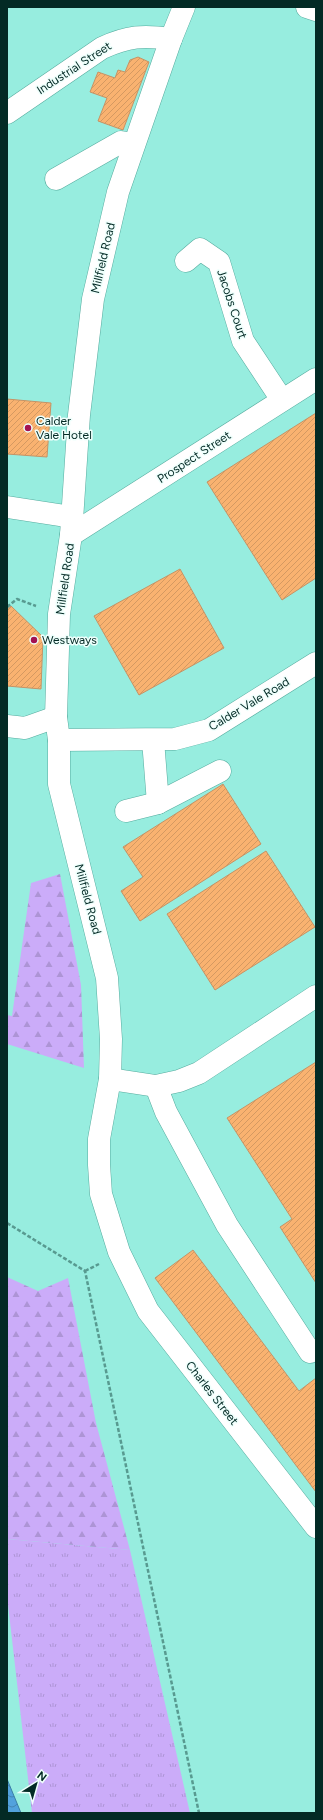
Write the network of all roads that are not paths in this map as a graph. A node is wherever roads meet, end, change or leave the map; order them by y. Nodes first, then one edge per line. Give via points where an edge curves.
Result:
1 (184, 7) edge
2 (307, 7) edge
3 (316, 10) edge
4 (171, 39) junction
5 (7, 113) edge
6 (134, 144) junction
7 (56, 179) dead end
8 (186, 261) dead end
9 (316, 379) edge
10 (282, 400) junction
11 (7, 507) edge
12 (72, 526) junction
13 (316, 663) edge
14 (56, 717) junction
15 (7, 726) edge
16 (59, 740) junction
17 (153, 740) junction
18 (220, 771) dead end
19 (158, 803) junction
20 (126, 812) dead end
21 (316, 996) edge
22 (110, 1079) junction
23 (156, 1086) junction
24 (119, 1252) joint
25 (310, 1352) dead end
26 (316, 1527) edge

1 - 4 street, Millfield Road
2 - 3 street
4 - 5 street, Industrial Street via 146,36 119,40 102,48
4 - 6 street, Millfield Road
6 - 7 street via 121,142
6 - 12 street, Millfield Road via 118,192 93,299 79,415
8 - 10 street, Jacobs Court via 200,249 219,262 243,341
9 - 10 street, Prospect Street
10 - 12 street, Prospect Street
11 - 12 street
12 - 14 street, Millfield Road via 59,614
13 - 17 street, Calder Vale Road via 209,730 175,740
14 - 15 street via 25,728
14 - 16 street, Millfield Road
16 - 17 street, Calder Vale Road
16 - 22 street, Millfield Road via 59,784 107,978 111,1039
17 - 19 street
18 - 19 street
19 - 20 street
21 - 23 street via 199,1073
22 - 23 street
22 - 24 street, Millfield Road via 99,1139 99,1165 101,1194
23 - 25 street via 166,1112 227,1225
24 - 26 street, Charles Street via 148,1311

